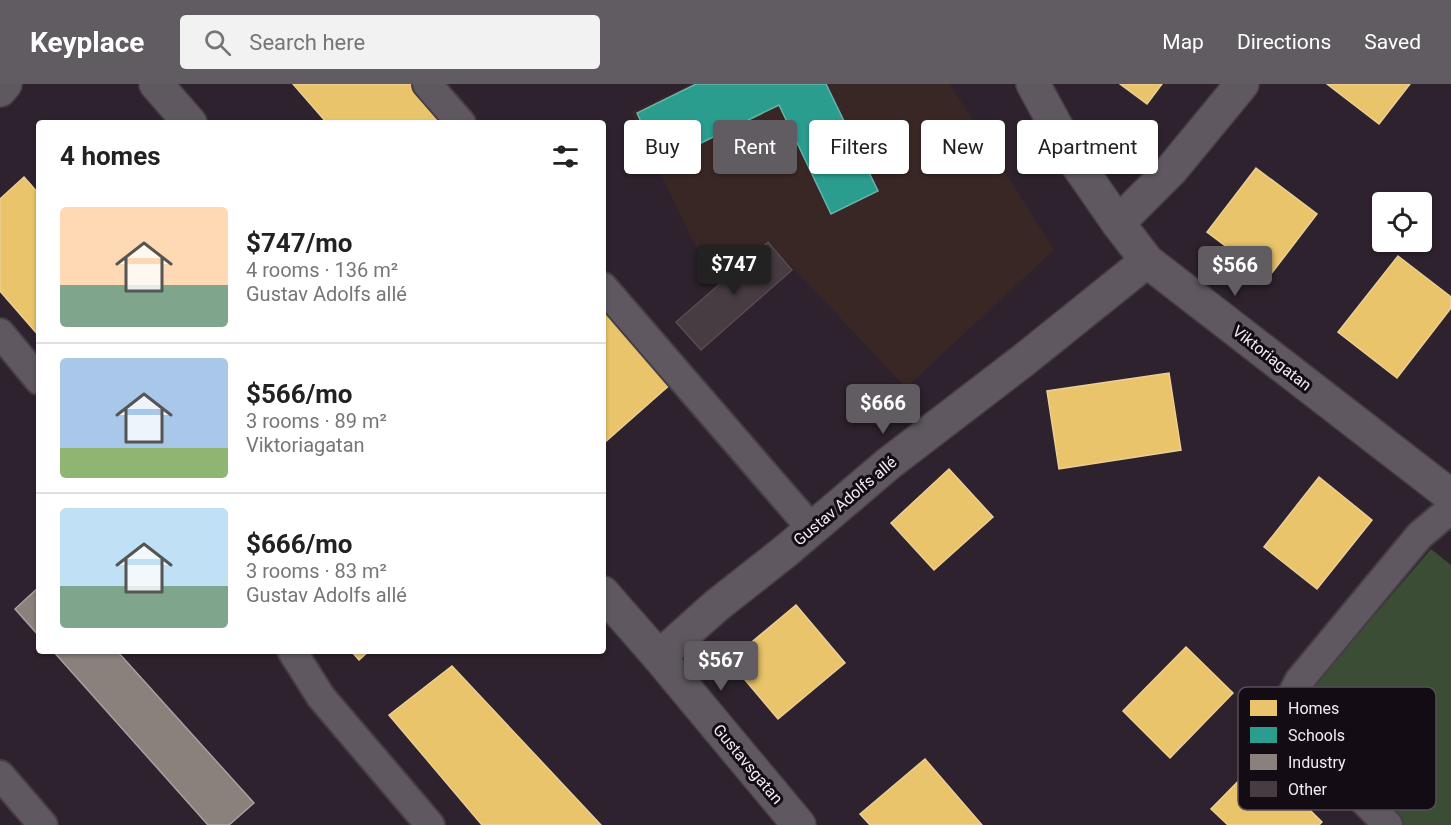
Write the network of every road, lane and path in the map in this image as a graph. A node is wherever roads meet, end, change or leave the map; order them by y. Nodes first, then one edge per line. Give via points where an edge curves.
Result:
1 (5, 84) edge
2 (156, 84) edge
3 (427, 84) edge
4 (1032, 84) edge
5 (1242, 84) edge
6 (0, 90) edge
7 (187, 120) edge
8 (458, 120) edge
9 (1118, 223) junction
10 (1147, 261) junction
11 (606, 290) edge
12 (0, 333) edge
13 (36, 376) edge
14 (1451, 496) edge
15 (1451, 509) edge
16 (812, 528) junction
17 (606, 596) edge
18 (294, 654) edge
19 (659, 657) junction
20 (1296, 687) edge
21 (0, 775) edge
22 (1373, 810) edge
23 (43, 825) edge
24 (430, 825) edge
25 (799, 825) edge
26 (1388, 825) edge

1 - 6 street
2 - 7 street
3 - 8 lane
4 - 9 street, Viktoriagatan via 1076,161
5 - 9 street via 1172,169
9 - 10 street, Viktoriagatan
10 - 14 street, Viktoriagatan
10 - 16 street, Gustav Adolfs allé
11 - 16 lane
12 - 13 lane
15 - 20 lane via 1420,535
16 - 19 street, Gustav Adolfs allé
17 - 19 street, Gustavsgatan
18 - 24 lane via 321,698
19 - 25 street, Gustavsgatan
21 - 23 lane
22 - 26 lane

